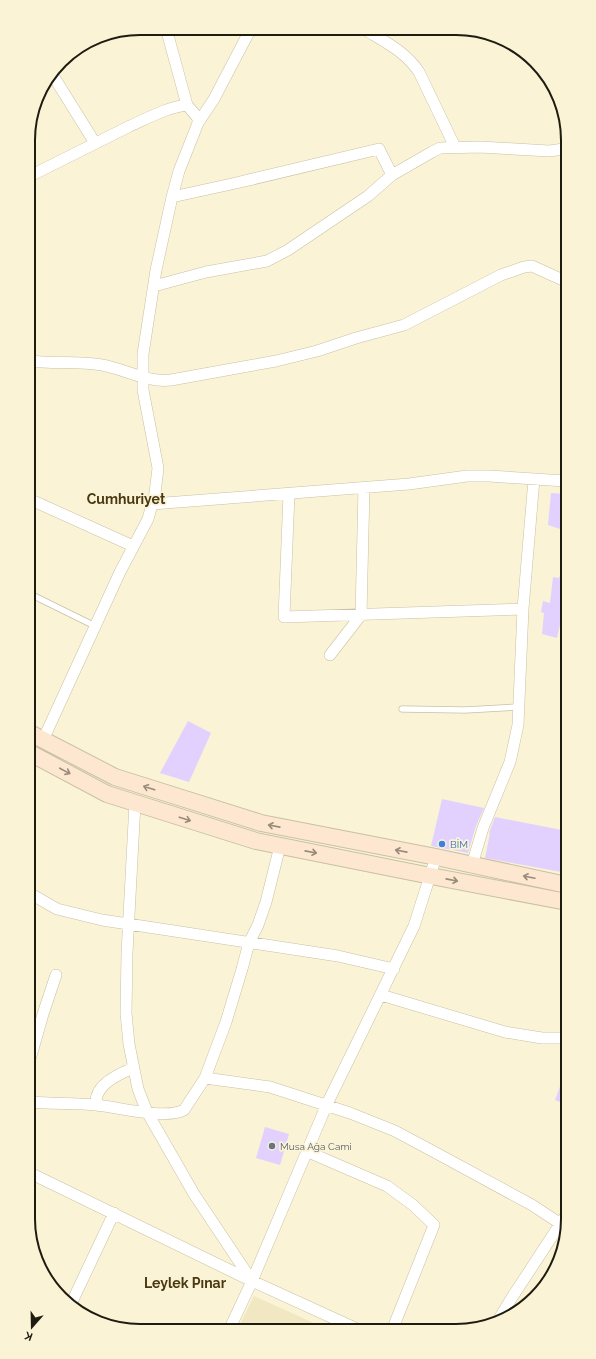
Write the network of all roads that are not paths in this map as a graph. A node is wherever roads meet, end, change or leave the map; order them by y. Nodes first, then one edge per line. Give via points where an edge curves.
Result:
1 (168, 35) edge
2 (247, 35) edge
3 (374, 35) edge
4 (55, 79) edge
5 (187, 105) junction
6 (198, 123) junction
7 (95, 143) junction
8 (456, 147) junction
9 (561, 149) edge
10 (35, 174) edge
11 (392, 175) junction
12 (172, 197) junction
13 (561, 279) edge
14 (154, 286) junction
15 (35, 361) edge
16 (142, 376) junction
17 (534, 479) junction
18 (561, 481) edge
19 (364, 488) junction
20 (289, 494) junction
21 (35, 502) edge
22 (152, 504) junction
23 (133, 546) junction
24 (35, 596) edge
25 (523, 609) junction
26 (361, 615) junction
27 (95, 626) junction
28 (330, 655) dead end
29 (520, 707) junction
30 (402, 709) dead end
31 (37, 736) edge
32 (35, 759) edge
33 (135, 803) junction
34 (280, 846) junction
35 (436, 857) junction
36 (472, 865) junction
37 (431, 876) junction
38 (561, 884) edge
39 (35, 896) edge
40 (561, 901) edge
41 (128, 924) junction
42 (249, 943) junction
43 (394, 969) junction
44 (56, 976) dead end
45 (381, 995) junction
46 (561, 1038) edge
47 (35, 1042) edge
48 (133, 1068) junction
49 (205, 1078) junction
50 (35, 1102) edge
51 (327, 1104) junction
52 (96, 1105) junction
53 (146, 1112) junction
54 (306, 1151) junction
55 (35, 1175) edge
56 (114, 1213) junction
57 (561, 1224) edge
58 (560, 1231) edge
59 (252, 1281) junction
60 (73, 1299) edge
61 (502, 1313) edge
62 (232, 1324) edge
63 (346, 1324) edge
64 (395, 1324) edge

1 - 5 street
2 - 6 street
3 - 8 street via 412,61
4 - 7 street
5 - 6 street via 198,118
5 - 7 street via 177,106
6 - 12 street via 179,171
7 - 10 street
8 - 9 street
8 - 11 street via 440,148
11 - 12 street via 379,149
11 - 14 street via 368,196 288,250 267,261
12 - 14 street
13 - 16 street via 532,266 524,267 501,275 404,325 317,351 170,380 162,381
14 - 16 street
15 - 16 street via 101,365
16 - 22 street via 158,468
17 - 18 street
17 - 19 street via 466,476
17 - 25 street
19 - 20 street
19 - 26 street
20 - 22 street
20 - 26 street via 284,617
21 - 23 street
22 - 23 street via 148,519
23 - 27 street
24 - 27 lane
25 - 26 street
25 - 29 street
26 - 28 street
27 - 31 street
29 - 30 lane via 465,710
29 - 36 street via 510,762 483,828
35 -> 31 main road via 261,824 114,777
32 -> 33 main road via 107,794
33 -> 34 main road via 256,841
33 - 41 street
34 -> 37 main road
34 - 42 street via 266,902
35 - 36 main road
35 - 37 street
38 -> 36 main road
37 -> 40 main road
37 - 43 street via 414,926
39 - 41 street via 57,909
41 - 42 street
41 - 48 street via 126,1013
42 - 43 street via 338,956
42 - 49 street via 226,1022
43 - 45 street
44 - 47 street
45 - 46 street via 505,1032 542,1038
45 - 51 street
48 - 52 street via 102,1086 95,1098
48 - 53 street
49 - 51 street via 270,1087
49 - 53 street via 184,1110 179,1113
50 - 52 street
51 - 54 street
51 - 57 street via 395,1131
52 - 53 street
53 - 59 street via 194,1194
54 - 59 street
54 - 64 street via 387,1186 434,1224
55 - 56 street
56 - 59 street
56 - 60 street
58 - 61 street
59 - 62 street
59 - 63 street

